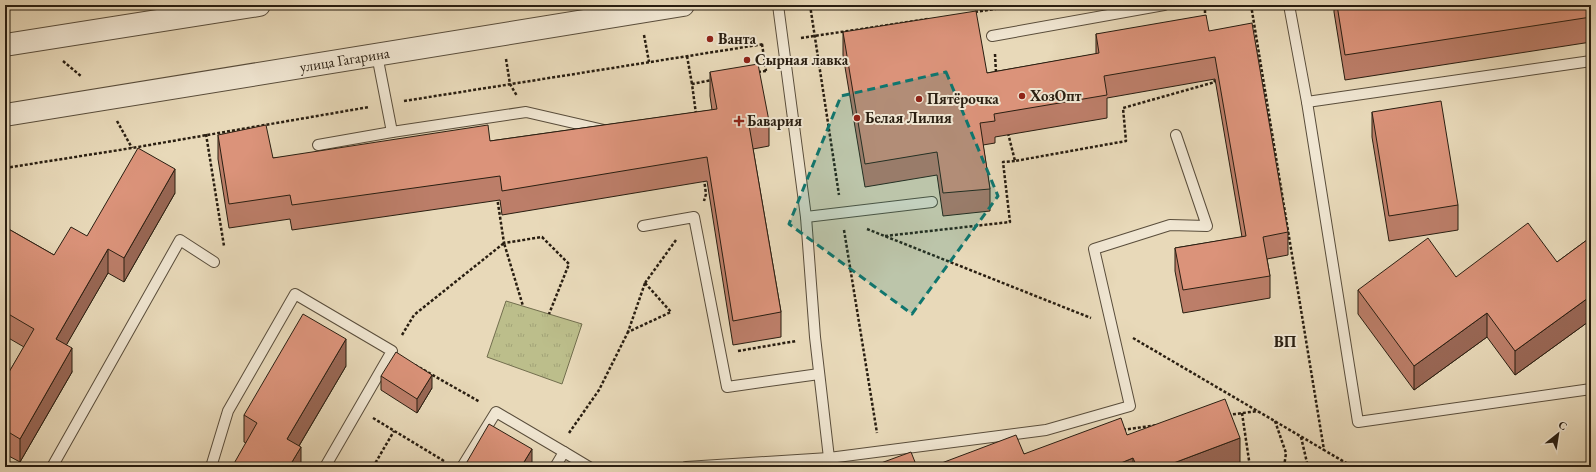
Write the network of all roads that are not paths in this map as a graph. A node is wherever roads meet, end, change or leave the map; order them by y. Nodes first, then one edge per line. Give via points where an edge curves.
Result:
1 (258, 5) edge
2 (778, 5) edge
3 (1164, 5) edge
4 (1289, 5) edge
5 (672, 6) edge
6 (992, 36) road end
7 (5, 45) edge
8 (377, 55) junction
9 (1591, 61) edge
10 (1306, 102) junction
11 (5, 115) edge
12 (607, 130) edge
13 (392, 132) junction
14 (1176, 135) dead end
15 (318, 145) dead end
16 (932, 202) dead end
17 (806, 217) junction
18 (643, 226) dead end
19 (214, 262) road end
20 (819, 374) junction
21 (1591, 389) edge
22 (560, 450) junction
23 (830, 458) junction
24 (52, 467) edge
25 (211, 467) edge
26 (325, 467) edge
27 (462, 467) edge
28 (555, 467) edge
29 (589, 467) edge
30 (686, 467) edge

1 - 7 street
2 - 17 lane
3 - 6 lane
4 - 10 lane
5 - 8 street, улица Гагарина
8 - 11 street, улица Гагарина
8 - 13 lane
9 - 10 lane
10 - 21 lane via 1358,422
12 - 13 lane via 526,112
13 - 15 lane
14 - 23 lane via 1207,226 1170,225 1094,249 1130,406 1046,430
16 - 17 lane via 842,216
17 - 20 lane
18 - 20 lane via 694,217 727,387
19 - 24 lane via 180,240
20 - 23 lane
22 - 27 lane via 496,412
22 - 28 lane
22 - 29 lane
23 - 30 lane
25 - 26 lane via 228,411 295,294 392,351

